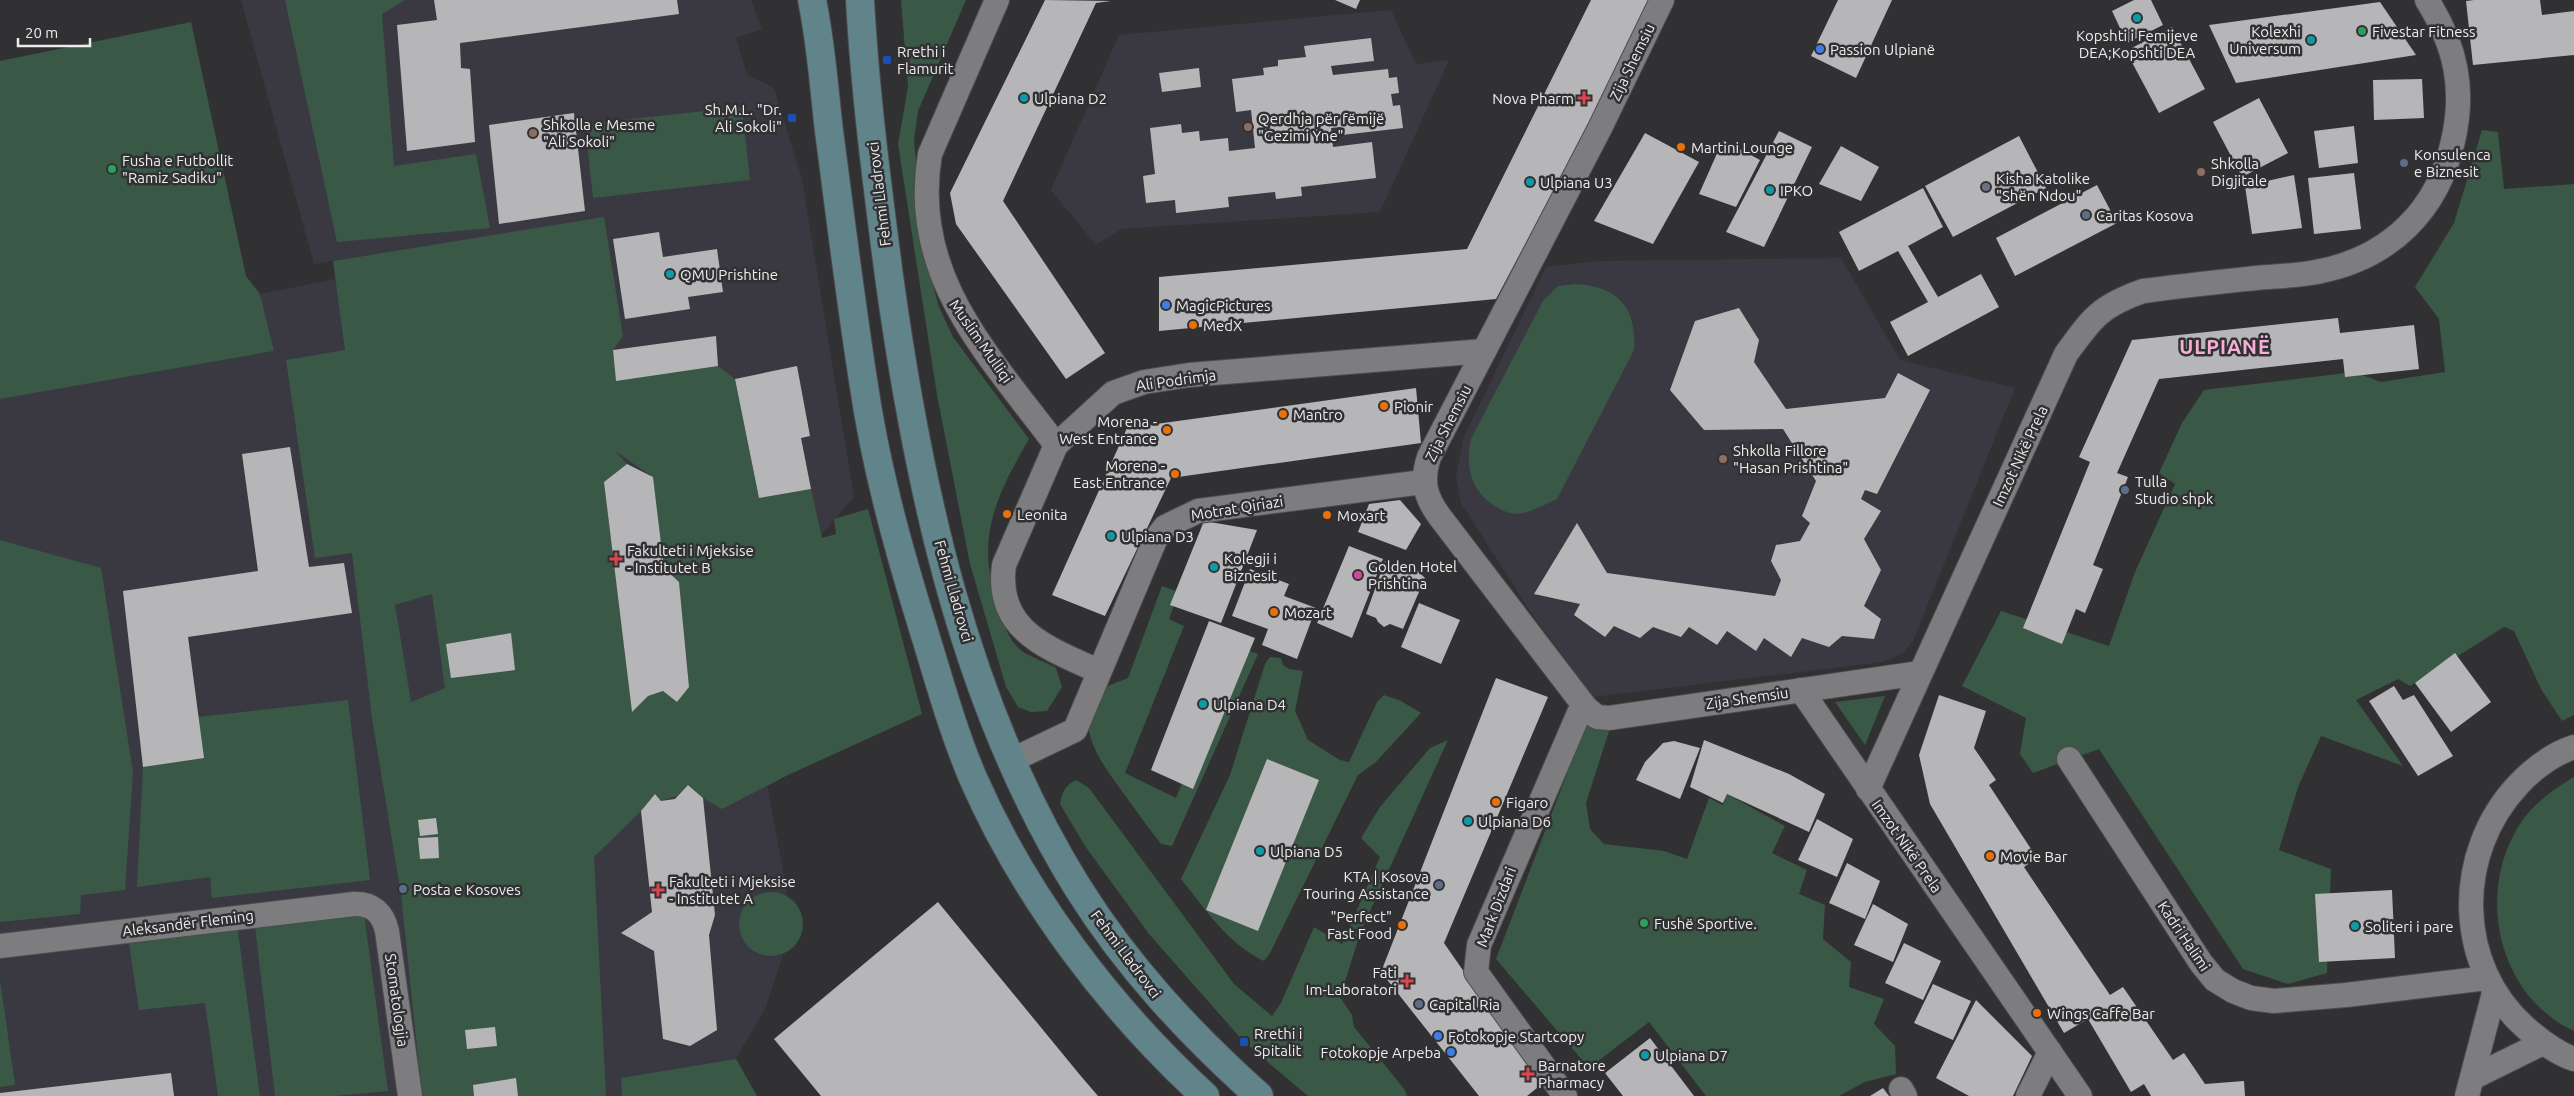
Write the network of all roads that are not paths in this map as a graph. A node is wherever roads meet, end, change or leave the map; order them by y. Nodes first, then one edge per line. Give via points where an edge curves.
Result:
1 (812, 0) edge
2 (860, 0) edge
3 (997, 0) edge
4 (1662, 0) edge
5 (2428, 0) edge
6 (1484, 351) junction
7 (1056, 445) junction
8 (1423, 482) junction
9 (1098, 671) junction
10 (1920, 673) junction
11 (1801, 690) junction
12 (1586, 708) junction
13 (2574, 747) edge
14 (2068, 759) dead end
15 (1010, 761) junction
16 (1868, 789) junction
17 (374, 909) joint
18 (0, 946) edge
19 (2491, 985) junction
20 (2543, 1043) junction
21 (2050, 1052) junction
22 (2574, 1059) edge
23 (2470, 1087) edge
24 (410, 1096) edge
25 (1205, 1096) edge
26 (1259, 1096) edge
27 (1565, 1096) edge
28 (2028, 1096) edge
29 (2080, 1096) edge

1 - 25 main road via 854,321 876,458 897,547 953,724 992,817 1074,950 1132,1021
2 - 15 main road, Fehmi Lladrovci via 883,230 917,445 956,607
3 - 7 street, Muslim Mulliqi via 930,154 926,178 928,216 948,293
4 - 6 street, Zija Shemsiu via 1600,128
5 - 10 street, Imzot Nikë Prela via 2449,44 2460,94 2451,150 2426,205 2398,237 2356,262 2320,272 2143,291 2115,301 2092,318 2066,354
6 - 7 street, Ali Podrimja via 1189,375 1144,382 1113,393
6 - 8 street, Zija Shemsiu via 1429,457
7 - 9 street, Ali Podrimja via 1004,565 1001,583 1014,621 1028,635
8 - 9 street, Motrat Qiriazi via 1198,511 1165,527 1155,540
8 - 12 street, Zija Shemsiu via 1431,506
9 - 15 street, Motrat Qiriazi via 1075,730
10 - 11 street, Zija Shemsiu
10 - 16 street, Imzot Nikë Prela
11 - 12 street, Zija Shemsiu via 1609,718 1596,717
11 - 16 street, Zija Shemsiu
12 - 27 street, Mark Dizdari via 1579,712 1479,945 1476,972
13 - 19 street via 2530,772 2502,802 2484,835 2472,877 2470,913 2476,948
14 - 19 street, Kadri Halimi via 2201,964 2215,980 2233,991 2251,998 2290,1000
15 - 26 main road, Fehmi Lladrovci via 1077,886 1141,977 1176,1018
16 - 21 street, Imzot Nikë Prela
17 - 18 street, Aleksandër Fleming via 354,904
17 - 24 street, Stomatologjia via 382,916 387,930
19 - 20 street via 2514,1017
19 - 23 street
20 - 22 street
20 - 23 street
21 - 28 street
21 - 29 street, Imzot Nikë Prela

